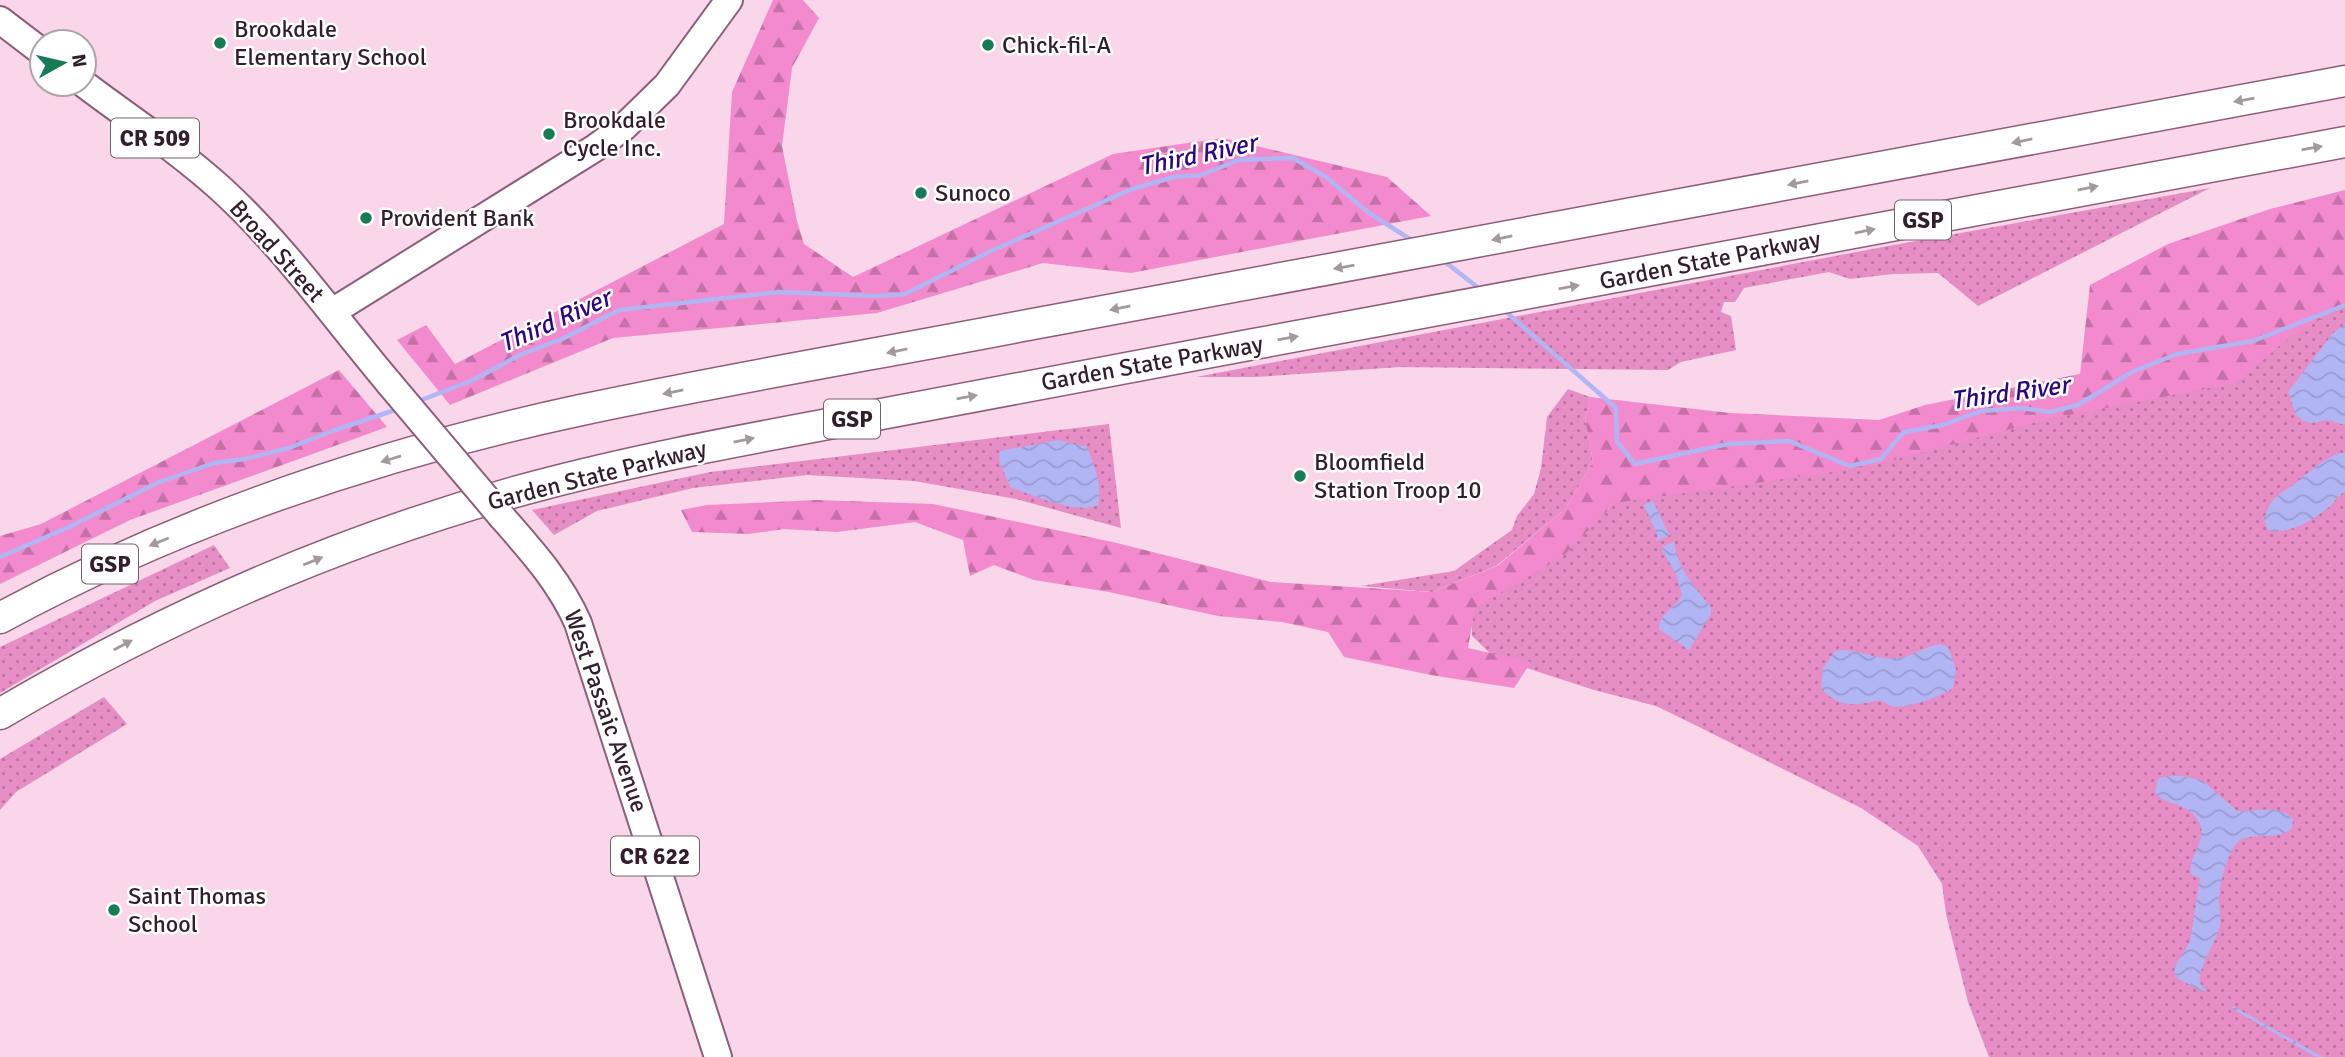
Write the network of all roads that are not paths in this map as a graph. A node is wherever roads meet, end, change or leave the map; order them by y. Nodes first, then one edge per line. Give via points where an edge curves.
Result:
1 (729, 0) edge
2 (0, 20) edge
3 (28, 41) edge
4 (2345, 81) edge
5 (98, 95) edge
6 (2345, 142) edge
7 (332, 312) junction
8 (441, 445) junction
9 (0, 618) edge
10 (63, 677) junction
11 (0, 715) edge
12 (0, 725) edge
13 (719, 1057) edge

1 - 7 main road, Broad Street via 667,85 624,127
2 - 3 main road
4 -> 8 highway, GSP via 651,396
5 - 7 main road, Broad Street / CR 509 via 220,188
10 -> 6 highway, Garden State Parkway / GSP via 250,586 435,517 630,463
7 - 8 main road, West Passaic Avenue / CR 622, bridge
8 -> 9 highway, GSP via 222,517 81,577
8 - 13 main road, West Passaic Avenue / CR 622, bridge via 557,583 578,623
10 - 11 highway, Garden State Parkway / GSP
10 - 12 highway

